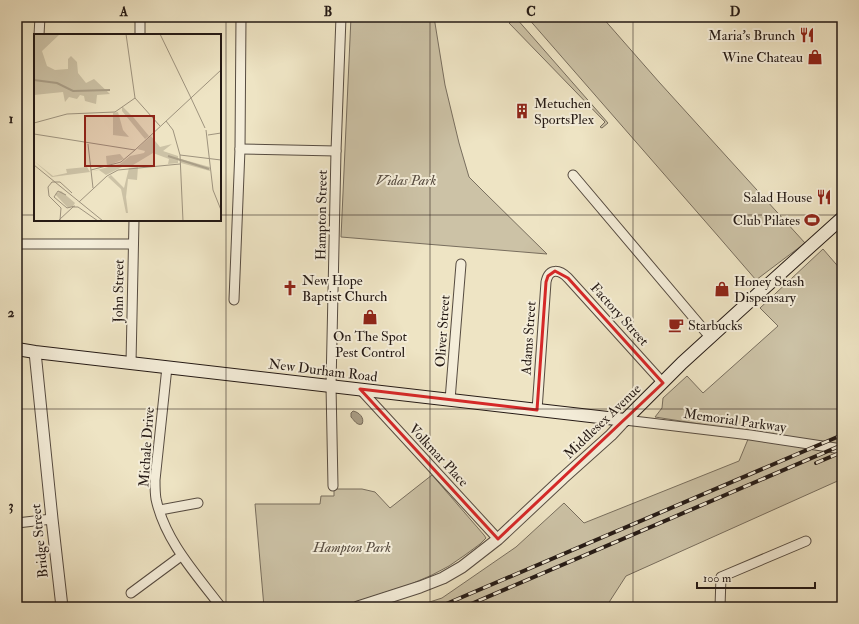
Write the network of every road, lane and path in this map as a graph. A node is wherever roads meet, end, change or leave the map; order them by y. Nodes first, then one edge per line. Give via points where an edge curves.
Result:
1 (40, 17) edge
2 (140, 17) edge
3 (241, 17) edge
4 (341, 17) edge
5 (39, 34) edge
6 (140, 34) edge
7 (240, 149) junction
8 (336, 150) junction
9 (573, 175) dead end
10 (842, 218) edge
11 (134, 221) edge
12 (17, 244) edge
13 (133, 244) junction
14 (461, 264) dead end
15 (553, 271) joint
16 (234, 300) dead end
17 (710, 337) junction
18 (17, 349) edge
19 (35, 352) junction
20 (131, 363) junction
21 (167, 367) junction
22 (663, 382) junction
23 (331, 386) junction
24 (360, 389) junction
25 (450, 400) junction
26 (537, 410) junction
27 (625, 420) junction
28 (842, 449) edge
29 (333, 486) dead end
30 (198, 503) dead end
31 (160, 510) junction
32 (52, 519) junction
33 (17, 524) edge
34 (498, 539) junction
35 (806, 541) dead end
36 (181, 556) junction
37 (131, 593) dead end
38 (62, 607) edge
39 (221, 607) edge
40 (358, 607) edge
41 (720, 607) edge

1 - 5 street
2 - 6 street
3 - 7 street
4 - 8 street, Hampton Street
7 - 8 street
7 - 16 street
8 - 23 street, Hampton Street
9 - 17 street
10 - 17 main road, Middlesex Avenue
11 - 13 street, John Street
12 - 13 street
13 - 20 street, John Street
14 - 25 street, Oliver Street
15 - 22 street, Factory Street via 559,271 568,278
15 - 26 street, Adams Street via 546,282
17 - 22 main road, Middlesex Avenue
18 - 19 main road, New Durham Road
19 - 20 main road, New Durham Road
19 - 32 street, Bridge Street
20 - 21 main road, New Durham Road
21 - 23 main road, New Durham Road
21 - 31 street, Michale Drive via 155,480
22 - 27 main road, Middlesex Avenue
23 - 24 main road, New Durham Road
23 - 29 street, Hampton Street
24 - 25 main road, New Durham Road
24 - 34 street, Volkmar Place
25 - 26 main road, New Durham Road
26 - 27 main road, New Durham Road
27 - 28 street, Memorial Parkway
27 - 34 street, Middlesex Avenue
30 - 31 street
31 - 36 street, Michale Drive via 166,528
32 - 33 street
32 - 38 street, Bridge Street
34 - 40 street, Middlesex Avenue via 462,567 443,578
35 - 41 street via 721,576
36 - 37 street
36 - 39 street, Michale Drive

